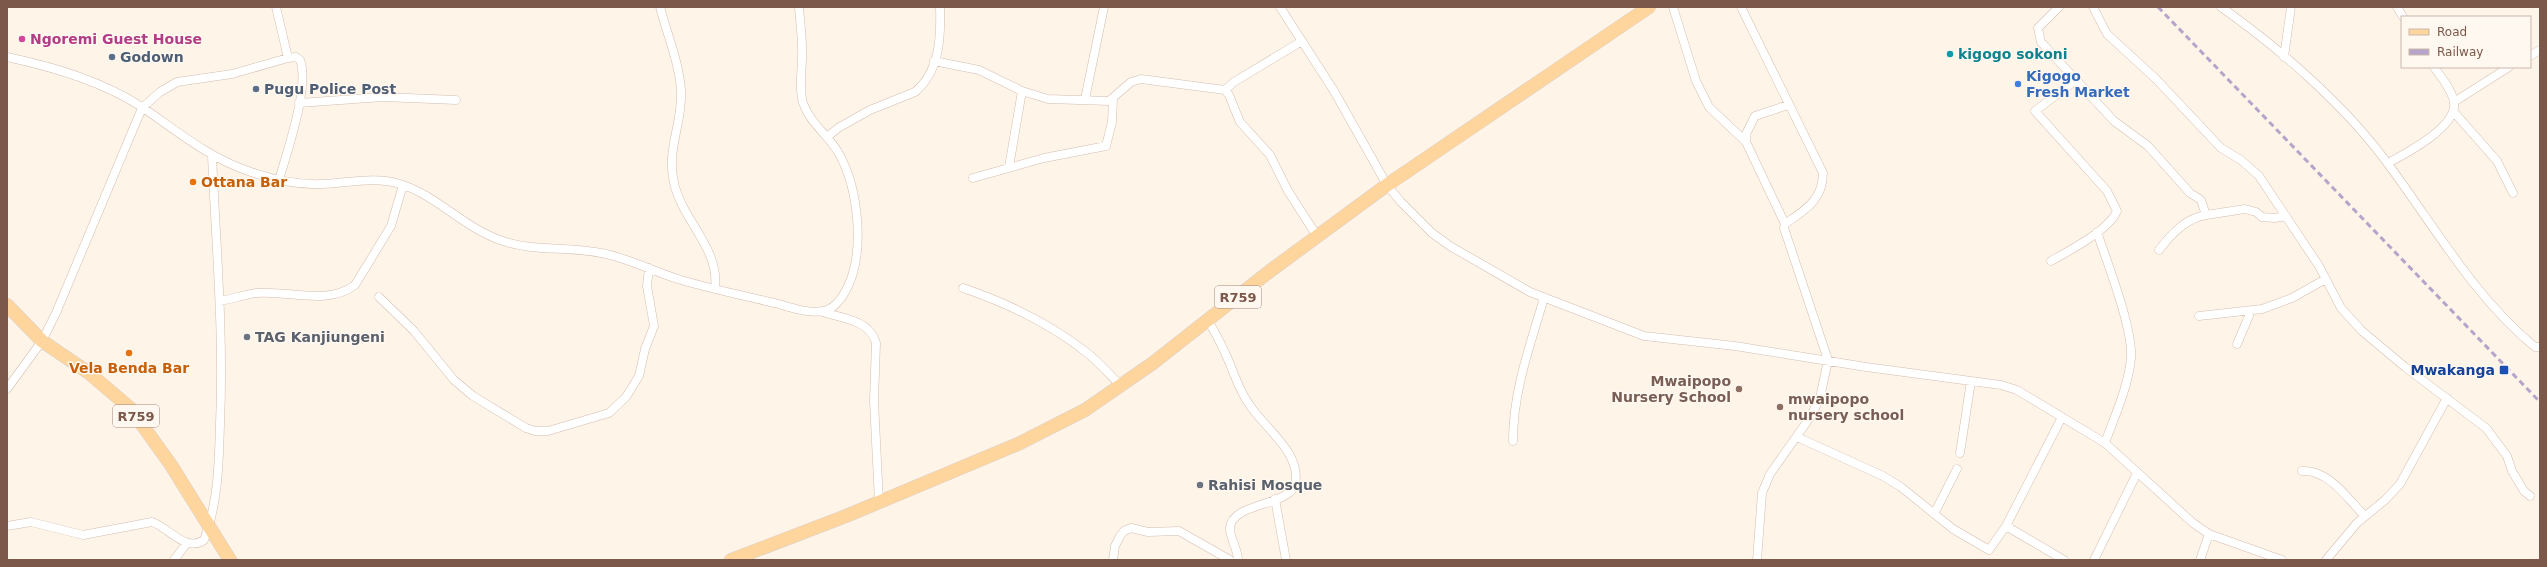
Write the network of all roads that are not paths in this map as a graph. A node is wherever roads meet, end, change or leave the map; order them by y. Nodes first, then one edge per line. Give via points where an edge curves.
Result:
1 (276, 7) edge
2 (660, 7) edge
3 (800, 7) edge
4 (940, 7) edge
5 (1104, 7) edge
6 (1281, 7) edge
7 (1649, 7) edge
8 (1673, 7) edge
9 (1741, 7) edge
10 (2060, 7) edge
11 (2094, 7) edge
12 (2221, 7) edge
13 (2291, 7) edge
14 (2397, 7) edge
15 (2402, 16) edge
16 (1302, 41) junction
17 (2540, 50) edge
18 (2531, 55) edge
19 (7, 57) edge
20 (2284, 57) junction
21 (288, 58) junction
22 (934, 61) junction
23 (2435, 68) edge
24 (2507, 68) edge
25 (2076, 80) junction
26 (1225, 90) junction
27 (1022, 91) junction
28 (1085, 99) junction
29 (1113, 99) junction
30 (456, 100) dead end
31 (2454, 102) junction
32 (299, 103) junction
33 (1788, 105) junction
34 (142, 108) junction
35 (2453, 111) junction
36 (827, 137) junction
37 (1746, 142) junction
38 (212, 156) junction
39 (2388, 163) junction
40 (1009, 167) junction
41 (973, 178) dead end
42 (279, 180) junction
43 (403, 185) junction
44 (1387, 185) junction
45 (2512, 193) dead end
46 (2206, 215) junction
47 (2286, 216) junction
48 (1785, 224) junction
49 (2097, 232) junction
50 (1316, 236) junction
51 (2159, 250) dead end
52 (2051, 261) dead end
53 (649, 268) junction
54 (2324, 280) junction
55 (963, 288) dead end
56 (715, 289) junction
57 (380, 297) dead end
58 (1544, 298) junction
59 (220, 301) junction
60 (7, 305) edge
61 (2248, 311) junction
62 (822, 312) junction
63 (2199, 316) dead end
64 (1208, 320) junction
65 (42, 341) junction
66 (2237, 344) dead end
67 (2540, 347) edge
68 (1828, 360) junction
69 (1971, 381) junction
70 (1121, 386) junction
71 (7, 389) edge
72 (2447, 398) junction
73 (2062, 417) junction
74 (1797, 437) junction
75 (1513, 441) dead end
76 (2106, 443) junction
77 (1960, 453) dead end
78 (1957, 469) dead end
79 (2302, 471) dead end
80 (2137, 473) junction
81 (2530, 496) dead end
82 (1275, 499) junction
83 (879, 502) junction
84 (1934, 514) junction
85 (2364, 515) junction
86 (210, 525) junction
87 (7, 526) edge
88 (2006, 526) junction
89 (2209, 534) junction
90 (187, 543) junction
91 (174, 560) edge
92 (230, 560) edge
93 (731, 560) edge
94 (1113, 560) edge
95 (1230, 560) edge
96 (1238, 560) edge
97 (1286, 560) edge
98 (1757, 560) edge
99 (2064, 560) edge
100 (2094, 560) edge
101 (2200, 560) edge
102 (2282, 560) edge
103 (2326, 560) edge

1 - 21 street
2 - 56 street via 676,61 680,90 680,110 672,141 670,163 674,185 688,219 710,251 716,275
3 - 36 street via 801,91 808,114
4 - 22 street via 941,33
5 - 28 street
6 - 16 street
7 - 44 main road, R759
8 - 37 street via 1696,81 1709,107
9 - 33 street
10 - 25 street via 2038,28 2038,34 2041,42
11 - 47 street via 2107,34 2156,79 2221,148 2241,160 2259,176
12 - 20 street
13 - 20 street
14 - 15 street
16 - 26 street
16 - 44 street
17 - 18 street
19 - 34 street via 90,81 112,90
20 - 39 street via 2348,116
21 - 32 street via 296,57 302,65
21 - 34 street via 225,75 177,82 160,92
22 - 27 street via 979,70
22 - 36 street via 924,85 915,92 870,110
23 - 31 street
24 - 31 street
25 - 46 street via 2114,121 2148,146 2190,193 2201,200
25 - 49 street via 2035,111 2107,191 2114,203 2116,215
26 - 29 street via 1141,80 1132,82
26 - 50 street via 1240,122 1270,155 1288,191
27 - 28 street via 1048,99
27 - 40 street
28 - 29 street
29 - 40 street via 1112,122 1106,146
30 - 32 street via 383,96
31 - 35 street
32 - 42 street
33 - 37 street via 1756,116 1746,134
33 - 48 street via 1823,173 1823,184 1819,196 1810,207
34 - 38 street
34 - 65 street
35 - 39 street via 2447,122 2426,141
35 - 45 street via 2497,162
36 - 62 street via 844,164 853,190 857,246 855,265 845,292 835,304
37 - 48 street
38 - 42 street via 250,172
38 - 59 street
39 - 67 street via 2443,244 2474,283 2522,337 2535,348
40 - 41 street
42 - 43 street via 317,184 383,181
43 - 53 street via 416,190 465,223 502,241 526,247 603,253
43 - 59 street via 391,226 355,285 346,292 333,296 257,293
44 - 50 main road, R759
44 - 58 street via 1415,217 1450,246
46 - 47 street via 2244,209 2256,212 2262,217
46 - 51 street via 2175,230
47 - 54 street via 2319,266
48 - 68 street via 1785,239
49 - 52 street
49 - 76 street via 2114,281 2131,357 2126,384
50 - 64 main road, R759
53 - 56 street
53 - 57 street via 647,286 654,326 635,384 618,406 609,413 548,431 526,428 472,396
54 - 61 street via 2277,304
54 - 72 street via 2341,308 2362,331
55 - 70 street via 1004,302 1040,322 1087,352
56 - 62 street via 805,311
58 - 68 street via 1644,336
58 - 75 street via 1517,389
59 - 86 street via 222,372 218,469
60 - 65 main road, R759
61 - 63 street
61 - 66 street via 2249,316
62 - 83 street via 869,328 874,336
64 - 70 main road, R759
64 - 82 street via 1250,407 1292,458 1297,474 1295,486
65 - 71 street
65 - 86 main road, R759 via 89,373 130,408
68 - 69 street
68 - 74 street via 1820,398
69 - 73 street via 2017,390
69 - 77 street
70 - 83 main road, R759 via 1085,410 1035,435
72 - 81 street via 2493,435 2507,456 2524,491
72 - 85 street via 2400,484 2385,500
73 - 76 street
73 - 88 street
74 - 84 street via 1882,476 1901,487
74 - 98 street via 1770,474 1762,493
76 - 80 street
78 - 84 street
79 - 85 street via 2315,471 2326,477
80 - 89 street
80 - 100 street
82 - 96 street via 1236,516 1231,523 1230,535 1236,544
82 - 97 street
83 - 93 main road, R759
84 - 88 street via 1953,529 1989,550
85 - 103 street
86 - 90 street via 202,541 196,544
86 - 92 main road, R759
87 - 90 street via 31,522 83,534 152,522
88 - 99 street
89 - 101 street
89 - 102 street
90 - 91 street
94 - 95 street via 1120,536 1132,528 1148,532 1179,531

